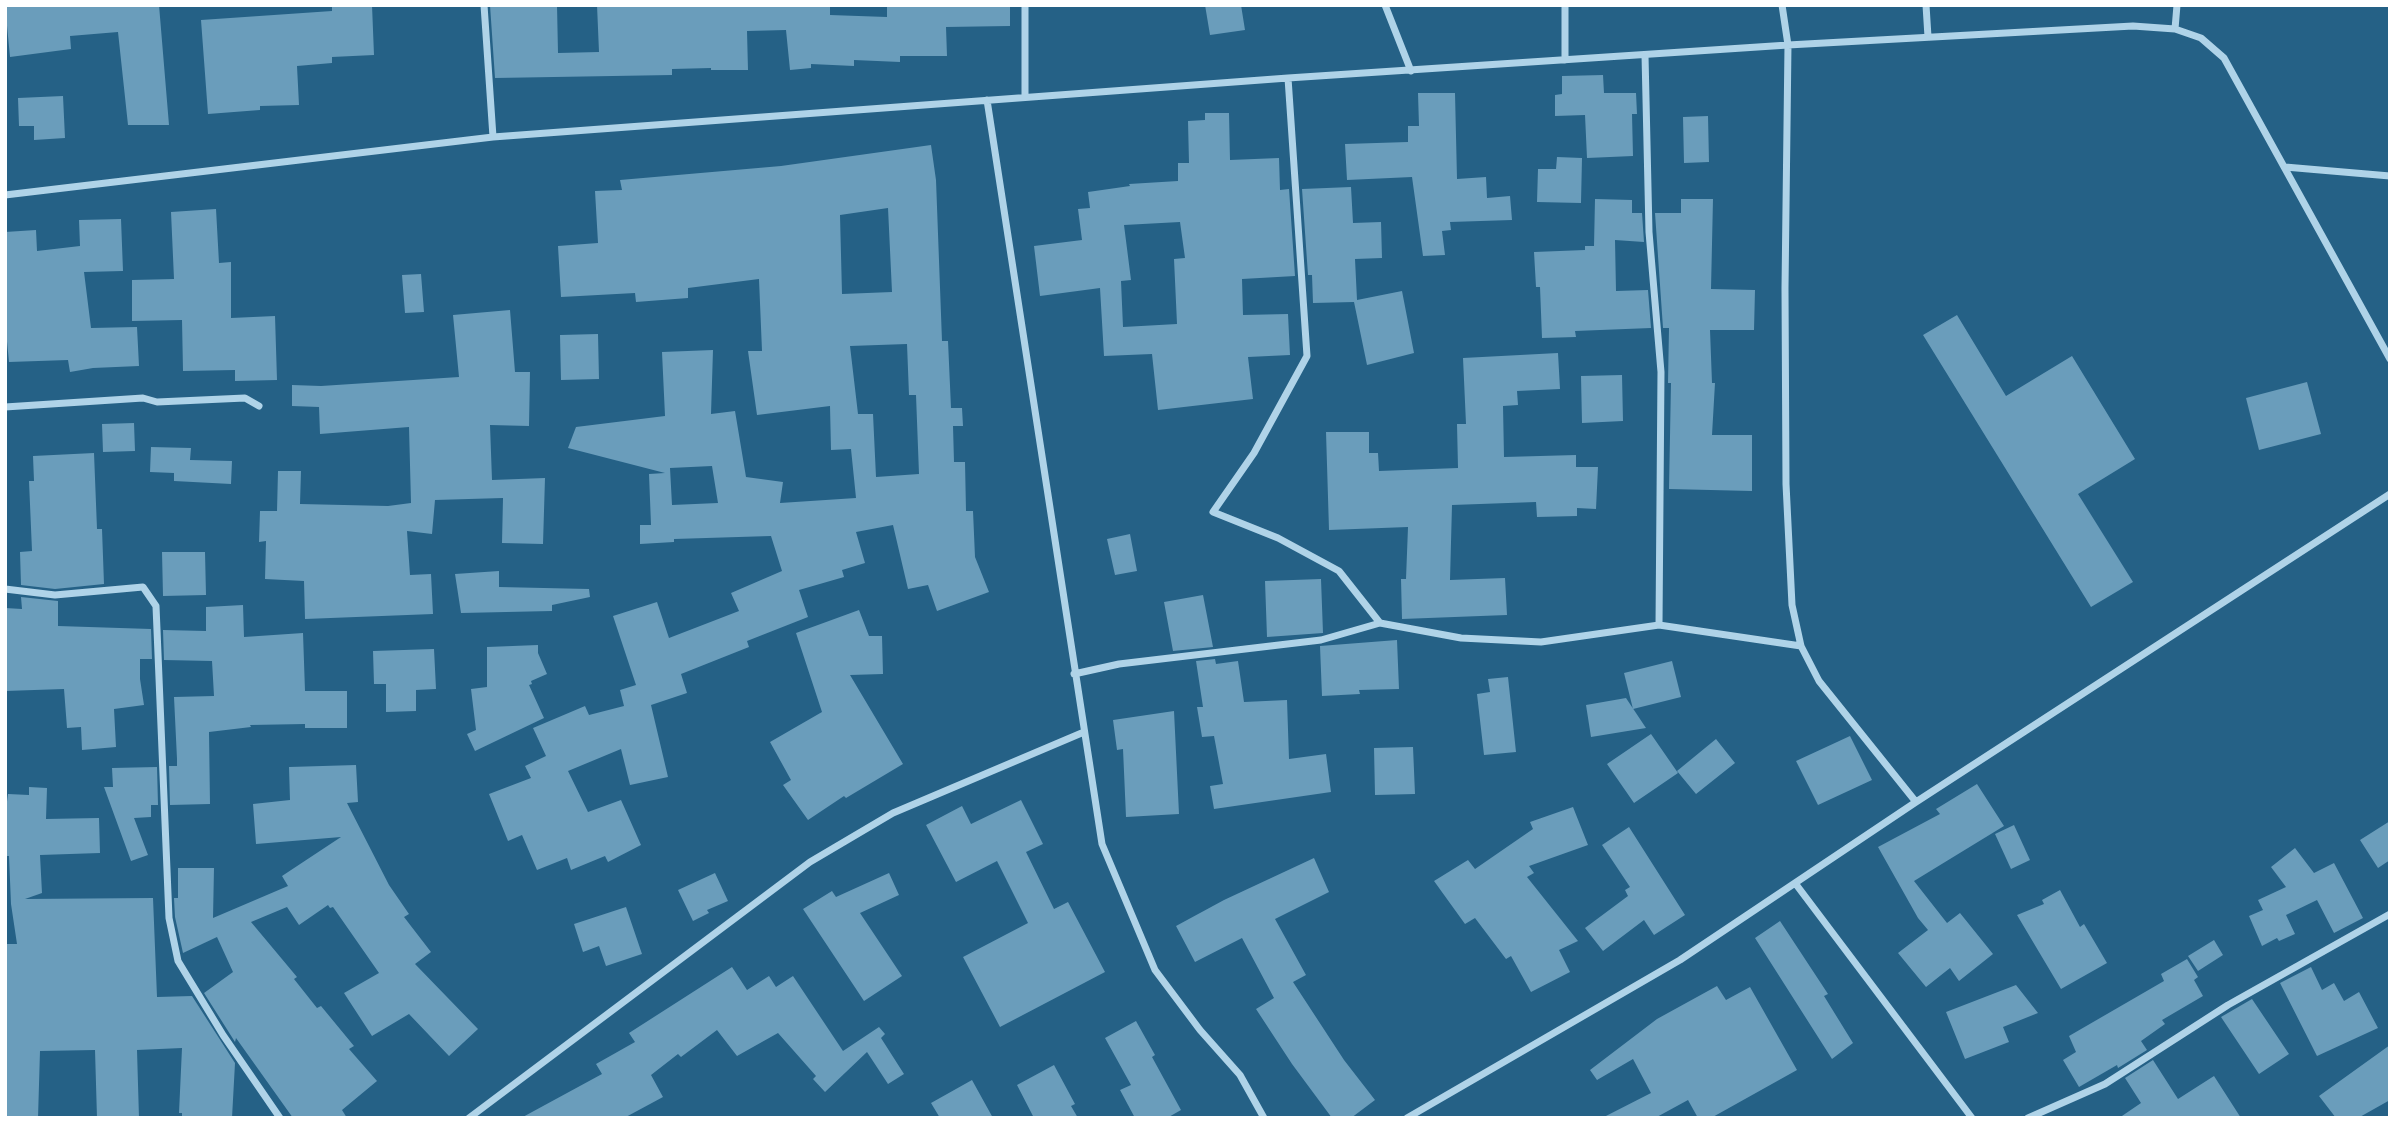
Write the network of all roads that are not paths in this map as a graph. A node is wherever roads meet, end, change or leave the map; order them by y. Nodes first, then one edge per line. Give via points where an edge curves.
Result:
1 (484, 5) edge
2 (1025, 5) edge
3 (1385, 5) edge
4 (1565, 5) edge
5 (1782, 5) edge
6 (1926, 5) edge
7 (2177, 5) edge
8 (2175, 29) junction
9 (1928, 37) junction
10 (1788, 45) junction
11 (1645, 55) junction
12 (1565, 60) junction
13 (1411, 71) junction
14 (1288, 78) junction
15 (1024, 97) junction
16 (987, 100) junction
17 (493, 137) junction
18 (2285, 167) junction
19 (2390, 176) edge
20 (5, 195) edge
21 (2390, 359) edge
22 (259, 406) dead end
23 (5, 407) edge
24 (2390, 495) edge
25 (5, 589) edge
26 (1380, 623) junction
27 (1659, 625) junction
28 (1801, 646) junction
29 (1074, 674) junction
30 (1084, 732) junction
31 (1916, 802) junction
32 (1795, 883) junction
33 (2390, 914) edge
34 (472, 1117) edge
35 (281, 1118) edge
36 (1264, 1118) edge
37 (1406, 1118) edge
38 (1972, 1118) edge
39 (2028, 1118) edge

1 - 17 street
2 - 15 street
3 - 13 street
4 - 12 street
5 - 10 street
6 - 9 street
7 - 8 street
8 - 9 street via 2133,26
8 - 18 street via 2201,38 2224,58
9 - 10 street
10 - 11 street
10 - 28 street via 1786,484 1792,605
11 - 12 street
11 - 27 street via 1649,232 1661,372
12 - 13 street
13 - 14 street
14 - 15 street
14 - 26 street via 1307,356 1254,453 1213,512 1278,538 1339,571
15 - 16 street
16 - 17 street
16 - 29 street
17 - 20 street
18 - 19 street
18 - 21 street
22 - 23 street via 245,398 157,402 143,398
24 - 31 street
25 - 35 street via 55,595 143,587 156,606 169,918 178,961
26 - 27 street via 1461,638 1541,642
26 - 29 street via 1321,640 1119,664
27 - 28 street
28 - 31 street via 1819,681
29 - 30 street
30 - 34 street via 892,813 810,862
30 - 36 street via 1102,844 1155,970 1241,1075
31 - 32 street
32 - 37 street via 1680,960
32 - 38 street
33 - 39 street via 2228,1005 2105,1084

